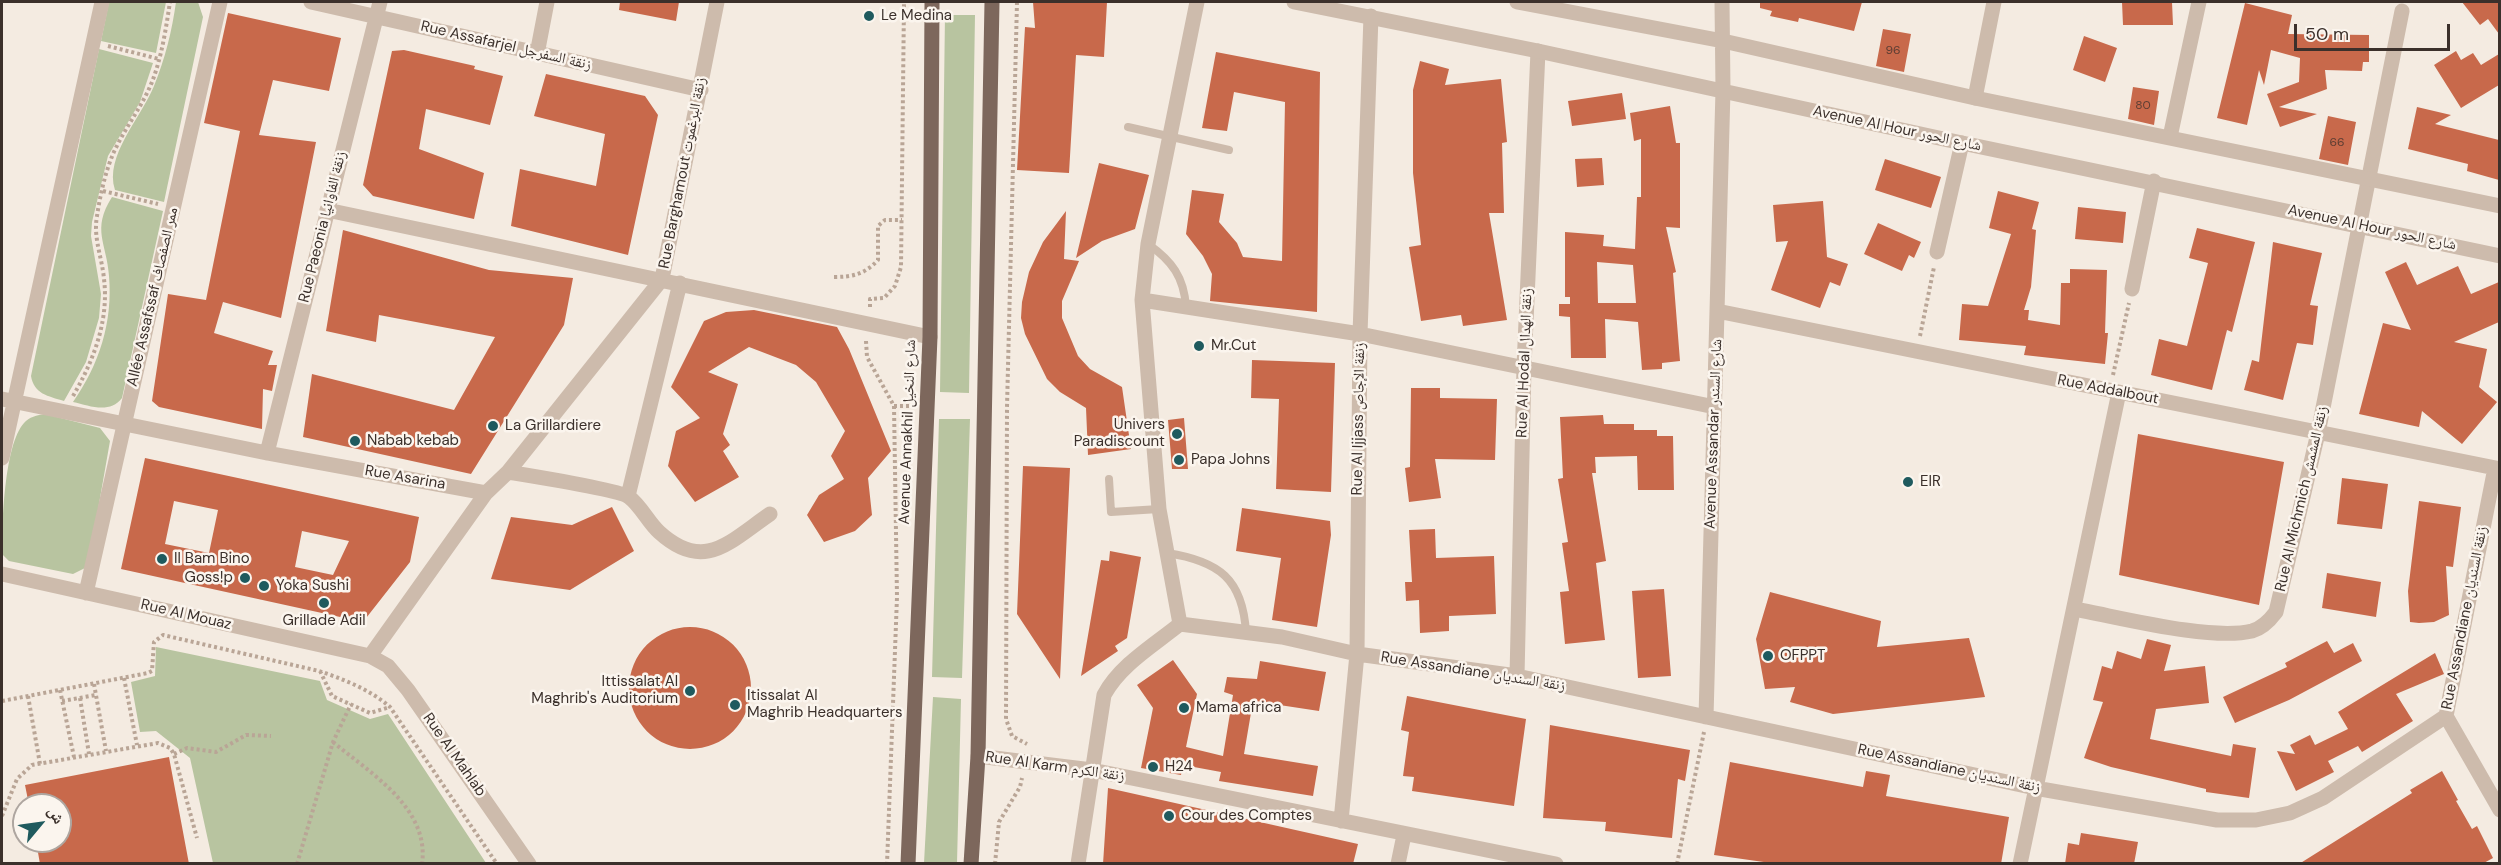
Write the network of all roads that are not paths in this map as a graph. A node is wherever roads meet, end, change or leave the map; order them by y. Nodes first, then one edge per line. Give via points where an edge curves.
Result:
1 (102, 2) edge
2 (220, 2) edge
3 (311, 2) edge
4 (548, 2) edge
5 (717, 2) edge
6 (933, 2) edge
7 (992, 2) edge
8 (1197, 2) edge
9 (1294, 2) edge
10 (1517, 2) edge
11 (1722, 2) edge
12 (1994, 2) edge
13 (2199, 2) edge
14 (378, 8) edge
15 (2402, 11) dead end
16 (1371, 16) junction
17 (1723, 41) junction
18 (1538, 51) junction
19 (537, 54) junction
20 (700, 90) junction
21 (1723, 90) junction
22 (1975, 98) junction
23 (1128, 127) dead end
24 (1171, 135) junction
25 (2170, 137) junction
26 (1962, 143) junction
27 (1229, 150) dead end
28 (2367, 179) junction
29 (2154, 182) junction
30 (2499, 206) edge
31 (327, 210) junction
32 (2359, 224) junction
33 (1148, 244) junction
34 (1937, 252) road end
35 (2499, 256) edge
36 (662, 279) junction
37 (680, 283) junction
38 (2132, 289) road end
39 (1142, 300) junction
40 (1186, 307) junction
41 (1717, 311) junction
42 (1360, 334) junction
43 (930, 337) junction
44 (1524, 367) junction
45 (2115, 391) junction
46 (7, 400) edge
47 (1715, 407) junction
48 (124, 424) junction
49 (2318, 433) junction
50 (267, 453) junction
51 (2, 458) edge
52 (2497, 468) edge
53 (508, 472) junction
54 (1109, 479) dead end
55 (486, 493) junction
56 (628, 496) junction
57 (1159, 509) junction
58 (770, 514) dead end
59 (1167, 553) junction
60 (2, 574) edge
61 (86, 593) junction
62 (2074, 609) junction
63 (1180, 624) junction
64 (1246, 633) junction
65 (1357, 654) junction
66 (370, 656) junction
67 (1517, 676) junction
68 (2446, 716) junction
69 (1706, 717) junction
70 (978, 756) junction
71 (1092, 770) junction
72 (2035, 788) junction
73 (2499, 810) edge
74 (1341, 821) junction
75 (1404, 835) junction
76 (528, 864) edge
77 (908, 864) edge
78 (971, 864) edge
79 (1078, 864) edge
80 (1398, 864) edge
81 (1556, 864) edge
82 (2019, 864) edge

1 - 46 street
2 - 48 street, Allée Assafssaf ممر الصفصاف
3 - 14 street, Rue Assafarjel زنقة السفرجل
4 - 19 street
5 - 20 street, Rue Barghamout زنقة البرغموت
6 - 43 main road, Avenue Annakhil شارع النخيل
7 - 70 main road
8 - 24 street
9 - 16 street, Avenue Al Hour شارع الحور
10 - 17 street
11 - 17 street, Avenue Assandar شارع السندر
12 - 22 street
13 - 25 street
14 - 19 street, Rue Assafarjel زنقة السفرجل
14 - 31 street, Rue Paeonia زنقة الفاوانيا
15 - 28 street, Rue Al Michmich زنقة المشمش
16 - 18 street, Avenue Al Hour شارع الحور
16 - 42 street, Rue Al Ijjass زنقة الإجاص
17 - 21 street, Avenue Assandar شارع السندر
17 - 22 street
18 - 21 street, Avenue Al Hour شارع الحور
18 - 44 street, Rue Al Hodal زنقة الهدال
19 - 20 street, Rue Assafarjel زنقة السفرجل
20 - 36 street, Rue Barghamout زنقة البرغموت
21 - 26 street, Avenue Al Hour شارع الحور
21 - 41 street, Avenue Assandar شارع السندر
22 - 25 street
23 - 24 lane
24 - 27 lane
24 - 33 street
25 - 28 street
26 - 29 street, Avenue Al Hour شارع الحور
26 - 34 street
28 - 30 street
28 - 32 street, Rue Al Michmich زنقة المشمش
29 - 32 street, Avenue Al Hour شارع الحور
29 - 38 street
31 - 36 street
31 - 50 street, Rue Paeonia زنقة الفاوانيا
32 - 35 street, Avenue Al Hour شارع الحور
32 - 49 street, Rue Al Michmich زنقة المشمش
33 - 39 street
33 - 40 lane via 1179,273
36 - 37 street
36 - 53 street, Rue Barghamout زنقة البرغموت
37 - 43 street
37 - 56 street
39 - 40 street
39 - 57 street
40 - 42 street
41 - 45 street, Rue Addalbout
41 - 47 street, Avenue Assandar شارع السندر
42 - 44 street
42 - 65 street, Rue Al Ijjass زنقة الإجاص
43 - 77 main road, Avenue Annakhil شارع النخيل
44 - 47 street
44 - 67 street, Rue Al Hodal زنقة الهدال
45 - 49 street, Rue Addalbout
45 - 62 street
46 - 48 street, Rue Asarina
46 - 51 street
47 - 69 street, Avenue Assandar شارع السندر
48 - 50 street, Rue Asarina
48 - 61 street, Allée Assafssaf ممر الصفصاف
49 - 52 street, Rue Addalbout
49 - 62 street, Rue Al Michmich زنقة المشمش via 2276,612 2267,624 2254,631 2233,634
50 - 55 street, Rue Asarina
52 - 68 street, Rue Assandiane زنقة السنديان
53 - 55 street
53 - 56 street
54 - 57 lane via 1111,512
55 - 66 street
56 - 58 street via 658,532 692,553 717,550
57 - 59 street
59 - 63 street
59 - 64 lane via 1192,557 1223,572 1240,599
60 - 61 street, Rue Al Mouaz
61 - 66 street, Rue Al Mouaz
62 - 72 street
63 - 64 street, Rue Assandiane زنقة السنديان
63 - 71 street via 1111,682 1104,695
64 - 65 street, Rue Assandiane زنقة السنديان
65 - 67 street, Rue Assandiane زنقة السنديان
65 - 74 street, Rue Al Ijjass زنقة الإجاص
66 - 76 street, Rue Al Mahlab via 388,666 408,690
67 - 69 street, Rue Assandiane زنقة السنديان
68 - 72 street, Rue Assandiane زنقة السنديان via 2324,798 2290,813 2256,820 2217,820
68 - 73 street
69 - 72 street, Rue Assandiane زنقة السنديان
70 - 71 street, Rue Al Karm زنقة الكرم
70 - 78 main road
71 - 74 street, Rue Al Karm زنقة الكرم
71 - 79 street
72 - 82 street
74 - 75 street, Rue Al Karm زنقة الكرم
75 - 80 street
75 - 81 street, Rue Al Karm زنقة الكرم

